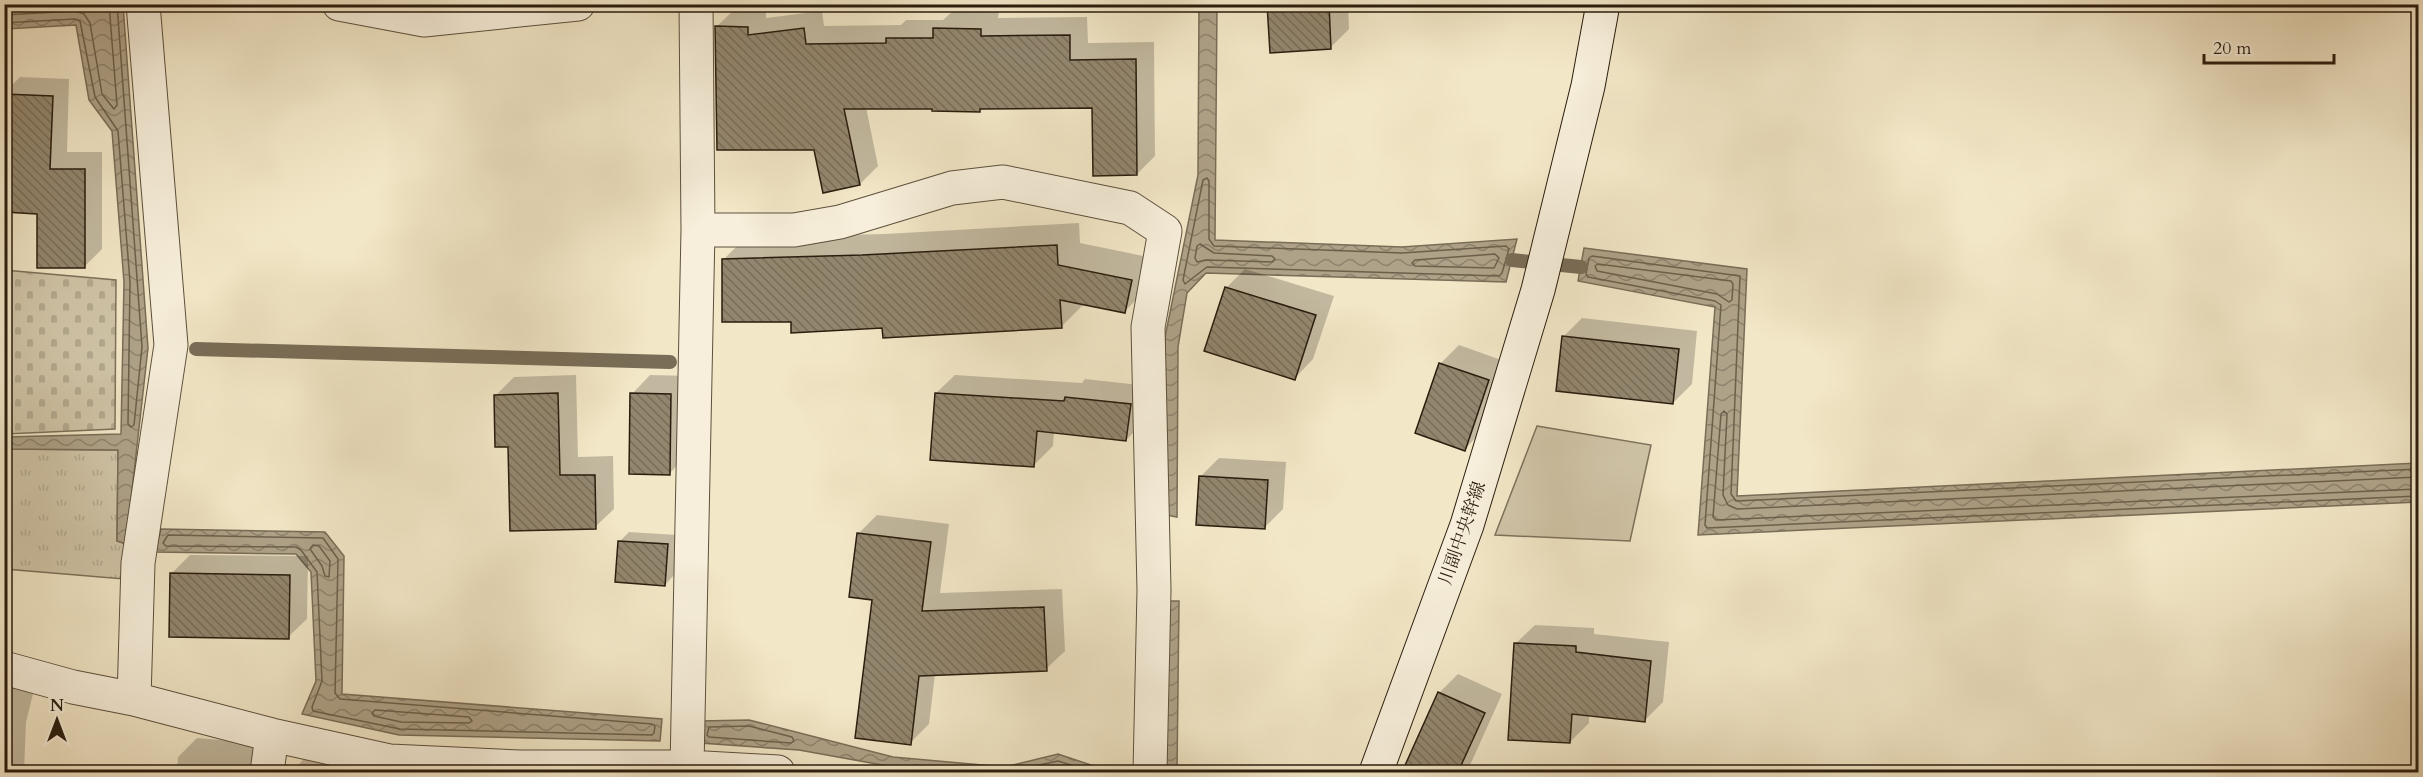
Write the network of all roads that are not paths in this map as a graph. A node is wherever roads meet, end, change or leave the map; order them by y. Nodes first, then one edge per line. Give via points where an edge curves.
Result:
1 (143, 4) edge
2 (339, 4) edge
3 (578, 4) edge
4 (696, 4) edge
5 (1603, 4) edge
6 (425, 12) edge
7 (698, 230) junction
8 (4, 668) edge
9 (134, 699) junction
10 (272, 735) junction
11 (687, 766) junction
12 (520, 770) edge
13 (267, 772) edge
14 (778, 772) edge
15 (1150, 772) edge
16 (1376, 772) edge

1 - 9 street via 171,345 138,563
2 - 6 street
3 - 6 street
4 - 7 street
5 - 16 street, 川副中央幹線 via 1588,86 1538,291 1467,525
7 - 11 street
7 - 15 street via 794,230 840,222 952,188 1003,182 1130,208 1165,231 1148,327 1154,590
8 - 9 street
9 - 10 street
10 - 12 street via 390,761
10 - 13 street
11 - 12 street
11 - 14 street

